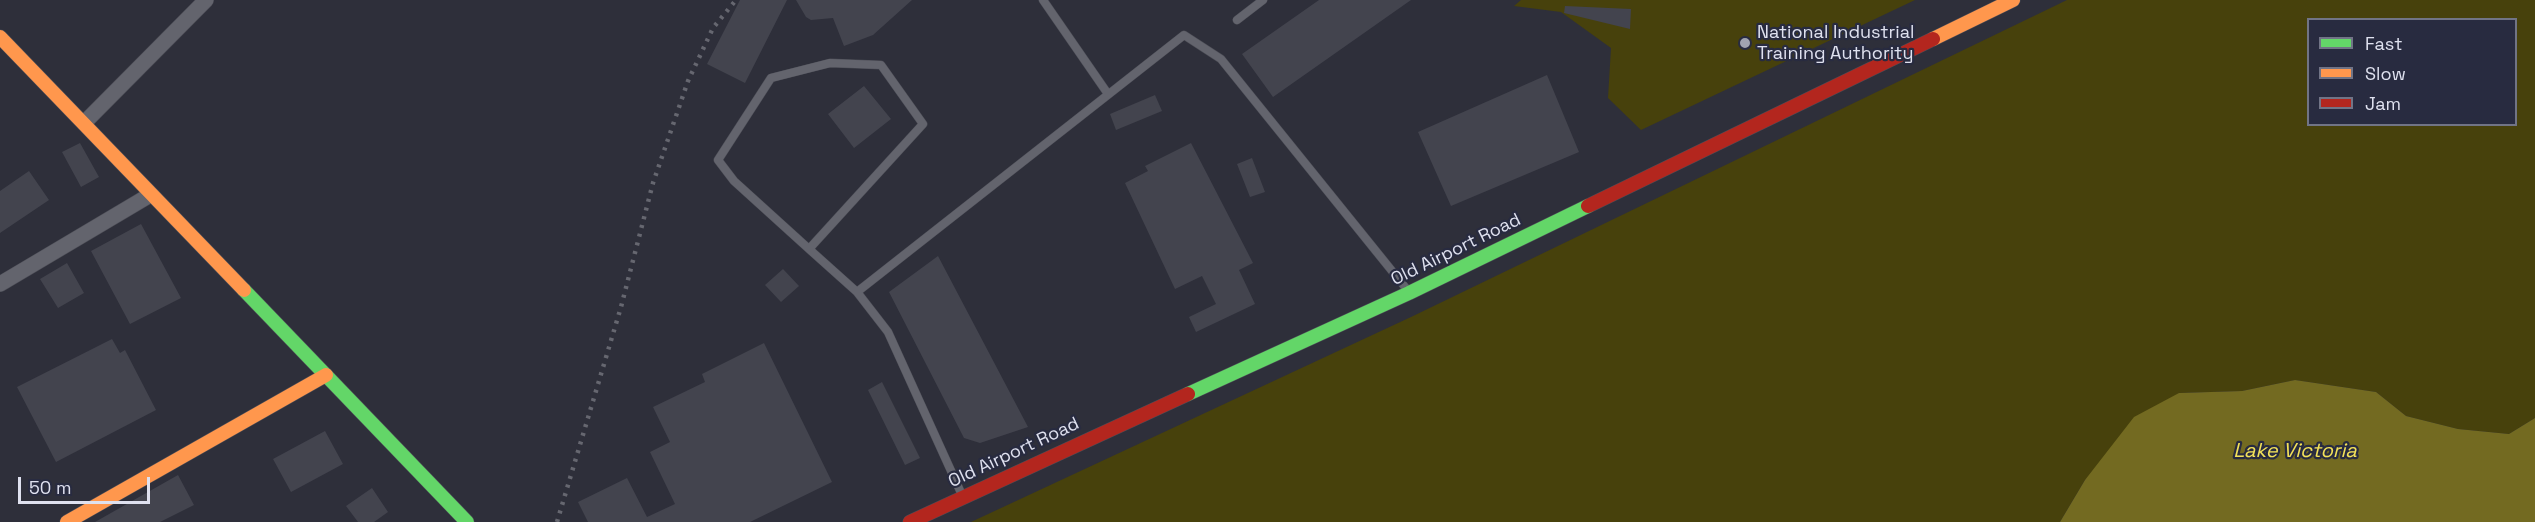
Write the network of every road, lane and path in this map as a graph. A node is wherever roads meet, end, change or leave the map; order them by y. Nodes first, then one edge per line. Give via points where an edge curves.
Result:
1 (207, 0) edge
2 (1044, 0) edge
3 (1263, 0) edge
4 (2013, 0) edge
5 (1237, 21) dead end
6 (0, 37) edge
7 (1108, 94) junction
8 (84, 123) junction
9 (150, 195) junction
10 (809, 249) junction
11 (0, 284) edge
12 (857, 292) junction
13 (1409, 293) junction
14 (326, 375) junction
15 (962, 496) junction
16 (67, 522) edge
17 (467, 522) edge
18 (909, 522) edge

1 - 8 street
2 - 7 lane
3 - 5 lane
4 - 13 main road, Old Airport Road
6 - 8 main road
7 - 12 lane
7 - 13 lane via 1184,34 1221,59
8 - 9 main road
9 - 11 street
9 - 14 main road
10 - 10 lane via 734,181 718,159 771,78 830,63 881,65 923,124
10 - 12 lane
12 - 15 lane via 888,332
13 - 15 main road, Old Airport Road
14 - 16 main road
14 - 17 main road
15 - 18 main road, Old Airport Road

